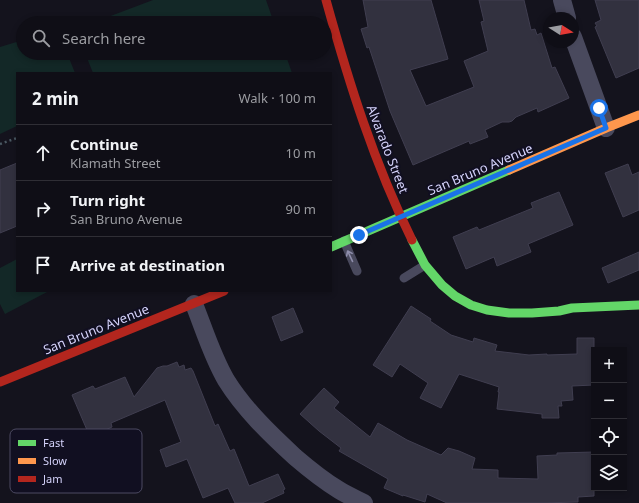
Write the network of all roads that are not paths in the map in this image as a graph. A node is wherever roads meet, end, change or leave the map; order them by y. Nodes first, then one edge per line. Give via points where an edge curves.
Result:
1 (326, 0) edge
2 (562, 0) edge
3 (565, 12) edge
4 (330, 16) edge
5 (332, 22) edge
6 (577, 48) edge
7 (639, 115) edge
8 (606, 128) junction
9 (401, 217) junction
10 (344, 241) junction
11 (332, 247) edge
12 (425, 264) junction
13 (357, 270) dead end
14 (404, 278) dead end
15 (222, 292) edge
16 (194, 304) junction
17 (639, 305) edge
18 (0, 382) edge
19 (364, 503) edge

1 - 4 street, Alvarado Street
2 - 3 street
5 - 9 street, Alvarado Street via 368,136
6 - 8 street
7 - 8 street, San Bruno Avenue
8 - 9 street, San Bruno Avenue
9 - 10 street, San Bruno Avenue
9 - 12 street, Alvarado Street
10 - 11 street, San Bruno Avenue
13 -> 10 lane
12 - 14 lane
12 - 17 street, Alvarado Street via 431,274 455,296 471,305 488,310 532,313 572,308
15 - 16 street, San Bruno Avenue
16 - 18 street, San Bruno Avenue
16 - 19 street via 209,344 233,392 277,440 312,471 339,490

